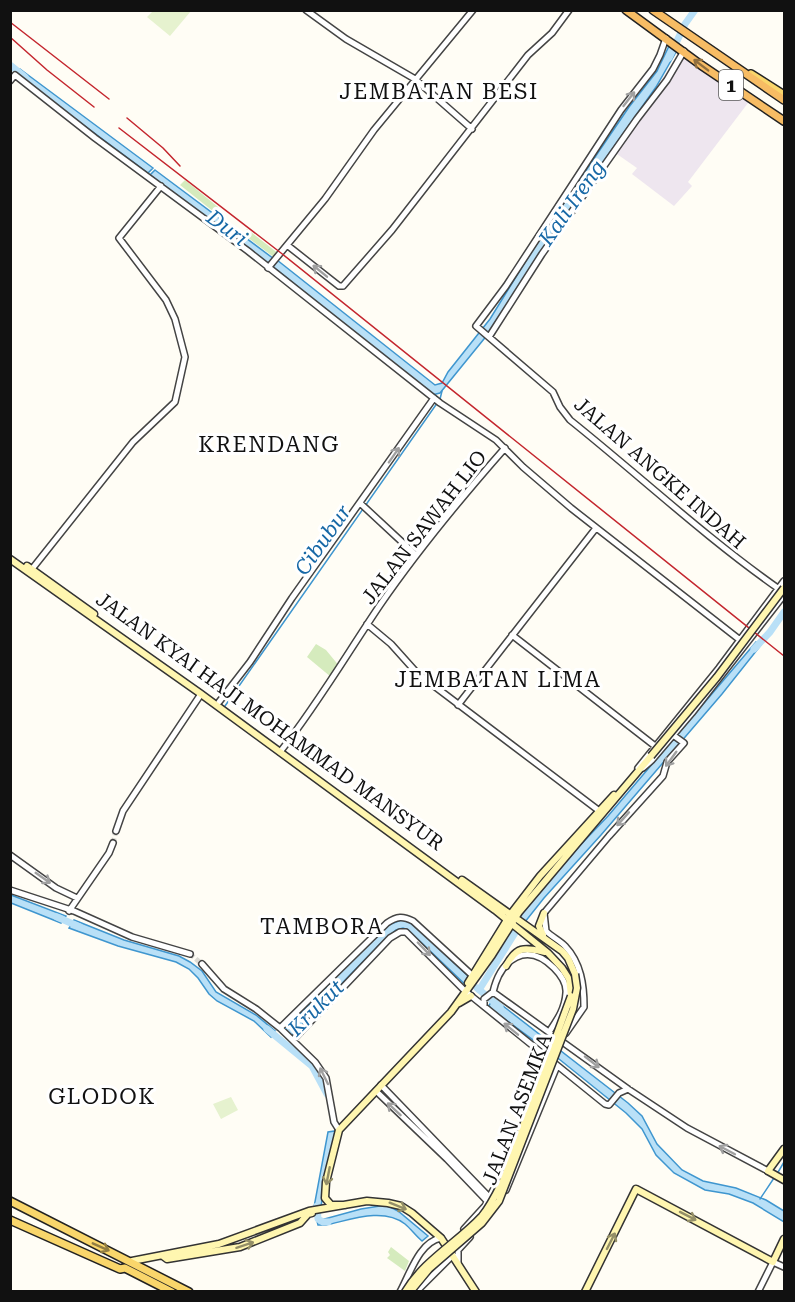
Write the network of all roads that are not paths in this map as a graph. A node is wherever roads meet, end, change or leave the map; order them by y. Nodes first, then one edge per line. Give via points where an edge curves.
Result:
1 (306, 10) edge
2 (473, 10) edge
3 (568, 10) edge
4 (627, 10) edge
5 (655, 12) edge
6 (686, 33) junction
7 (667, 39) junction
8 (681, 49) junction
9 (13, 78) edge
10 (415, 80) junction
11 (784, 95) edge
12 (784, 100) edge
13 (784, 121) edge
14 (472, 129) junction
15 (161, 186) junction
16 (287, 245) junction
17 (269, 267) junction
18 (489, 336) junction
19 (434, 398) junction
20 (505, 448) junction
21 (363, 505) junction
22 (596, 528) junction
23 (416, 555) junction
24 (10, 556) edge
25 (31, 571) junction
26 (784, 581) edge
27 (782, 589) edge
28 (784, 594) edge
29 (756, 620) junction
30 (367, 624) junction
31 (764, 624) junction
32 (512, 635) junction
33 (742, 637) junction
34 (751, 639) junction
35 (178, 676) junction
36 (201, 694) junction
37 (218, 704) junction
38 (458, 705) junction
39 (674, 736) junction
40 (655, 746) junction
41 (278, 748) junction
42 (640, 768) junction
43 (601, 812) junction
44 (116, 831) tunnel mouth
45 (113, 843) tunnel mouth
46 (10, 855) edge
47 (10, 890) edge
48 (77, 898) junction
49 (69, 911) junction
50 (542, 916) junction
51 (512, 920) junction
52 (545, 938) junction
53 (548, 953) junction
54 (190, 954) tunnel mouth
55 (202, 964) tunnel mouth
56 (506, 966) junction
57 (474, 977) junction
58 (467, 989) junction
59 (492, 992) junction
60 (473, 998) junction
61 (484, 999) junction
62 (455, 1006) junction
63 (484, 1007) junction
64 (559, 1016) junction
65 (573, 1023) junction
66 (282, 1029) junction
67 (549, 1032) junction
68 (292, 1039) junction
69 (560, 1040) junction
70 (547, 1059) junction
71 (557, 1066) junction
72 (381, 1085) junction
73 (628, 1089) junction
74 (376, 1091) junction
75 (339, 1130) junction
76 (784, 1149) edge
77 (776, 1176) edge
78 (489, 1200) junction
79 (10, 1201) edge
80 (345, 1205) junction
81 (497, 1207) junction
82 (317, 1208) junction
83 (10, 1220) edge
84 (441, 1238) junction
85 (784, 1239) edge
86 (447, 1244) junction
87 (453, 1255) junction
88 (773, 1262) junction
89 (129, 1263) junction
90 (459, 1267) junction
91 (784, 1268) edge
92 (411, 1270) junction
93 (424, 1282) junction
94 (172, 1292) edge
95 (189, 1292) edge
96 (403, 1292) edge
97 (410, 1292) edge
98 (416, 1292) edge
99 (476, 1292) edge
100 (585, 1292) edge
101 (758, 1292) edge

1 - 10 street via 345,39
2 - 10 street
3 - 14 street
4 - 7 highway, 1
5 - 6 highway, 1
6 - 11 main road
6 - 12 highway, 1
7 - 8 highway, 1
18 -> 7 street, JALAN ANGKE INDAH via 477,327 621,110 653,69
13 -> 8 highway, 1
8 - 18 street via 667,80 542,254
9 - 15 street
10 - 14 street
10 - 16 street
14 -> 16 street via 343,286
15 - 17 street
15 - 25 street via 119,238 166,300 175,319 185,357 175,402 133,442
16 - 17 street
17 - 19 street
18 - 27 street, JALAN ANGKE INDAH via 553,392 570,420 675,510
19 - 20 street
21 -> 19 street
20 - 22 street
20 - 23 street, JALAN SAWAH LIO
21 - 23 street
21 - 37 street
22 - 32 street
22 - 33 street
23 - 30 street, JALAN SAWAH LIO
24 - 25 main road, JALAN KYAI HAJI MOHAMMAD MANSYUR
25 - 35 main road, JALAN KYAI HAJI MOHAMMAD MANSYUR
26 - 27 street
27 - 29 street
27 - 42 main road, bridge via 717,677
28 - 31 street
29 - 31 street
29 - 33 street
30 - 38 street
30 - 41 street, JALAN SAWAH LIO
31 - 34 street
32 - 38 street
32 - 40 street
33 - 34 street
33 - 40 street
34 - 39 street
35 - 36 main road, JALAN KYAI HAJI MOHAMMAD MANSYUR
35 - 37 main road, JALAN KYAI HAJI MOHAMMAD MANSYUR
36 - 37 main road, JALAN KYAI HAJI MOHAMMAD MANSYUR
36 - 44 street via 123,811
37 - 41 main road, JALAN KYAI HAJI MOHAMMAD MANSYUR
38 - 43 street
39 - 42 street
39 -> 50 street via 683,743 667,762 663,776
40 - 42 street
41 - 51 main road, JALAN KYAI HAJI MOHAMMAD MANSYUR
42 - 43 main road
43 - 51 main road
45 - 48 street
46 -> 48 street
47 - 49 street
48 - 49 street
49 - 54 street
50 - 52 main road via 540,929
50 - 65 street via 546,931 565,946 579,967 584,1007
51 - 52 main road, JALAN ASEMKA
51 - 53 main road, JALAN ASEMKA via 522,934
51 - 57 main road
52 - 97 main road, JALAN ASEMKA, bridge via 572,964 576,998 504,1191 482,1223 429,1269
53 - 56 main road via 526,948 512,956
53 - 96 main road, JALAN ASEMKA, bridge via 566,975 571,996 503,1179 481,1217
55 - 66 street via 224,989
56 - 59 street
56 - 64 street via 517,957 531,954 554,968 566,991
57 - 58 main road
57 - 66 street via 413,921 398,917 387,923
58 - 60 street
58 - 62 main road
68 -> 58 street via 390,938 400,933 406,932
59 - 61 street
59 - 67 street
60 - 61 street
60 - 62 main road
60 - 63 street
61 - 63 street
62 - 72 main road
70 -> 63 street
64 - 65 street via 564,1024
64 - 67 street
65 - 69 street
66 - 68 street
67 - 69 street
75 -> 68 street via 322,1070
69 -> 73 street
70 - 71 street
70 - 78 street via 517,1140
71 - 73 street via 610,1104
71 - 81 street
72 - 74 main road
72 - 78 street
77 -> 73 street via 687,1128
74 - 75 main road
78 -> 74 street
75 -> 82 main road
76 - 77 main road
78 - 81 street
78 - 86 street
79 -> 89 main road
80 - 82 main road
80 - 82 main road
80 -> 84 main road via 377,1202 401,1206
81 - 90 street via 458,1250
89 -> 82 main road via 219,1244
83 - 89 main road via 118,1268
84 - 86 main road
84 - 92 street, JALAN ASEMKA via 423,1249
85 - 88 main road
86 - 87 main road
87 - 90 main road
87 - 93 street
88 - 91 street
100 -> 88 main road via 636,1189
88 - 101 street
89 - 94 main road
89 - 95 main road
90 - 99 main road
92 - 93 street
92 - 96 street, JALAN ASEMKA
93 - 98 street

